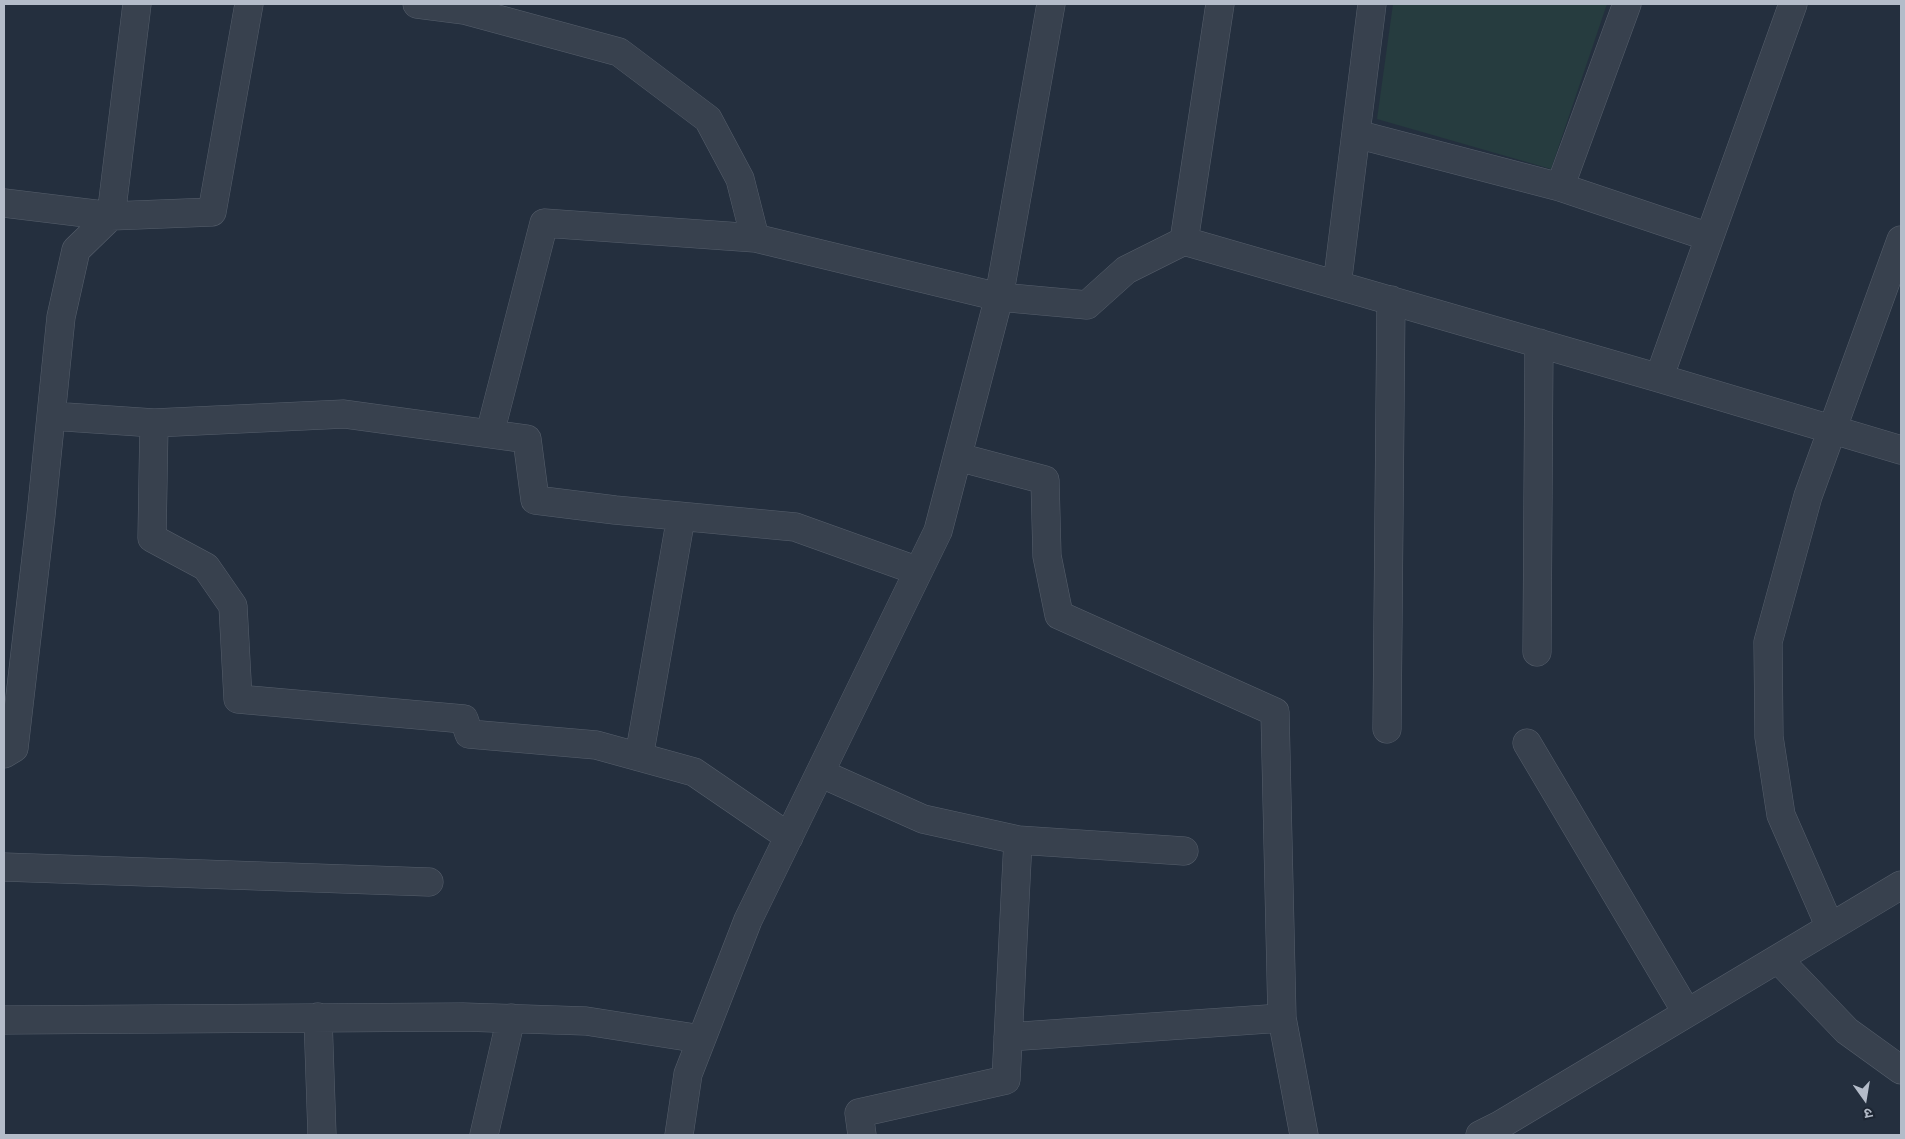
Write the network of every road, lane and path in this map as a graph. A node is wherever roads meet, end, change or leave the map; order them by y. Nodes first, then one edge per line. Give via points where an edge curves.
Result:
1 (137, 4) edge
2 (249, 4) edge
3 (417, 4) edge
4 (1051, 4) edge
5 (1220, 4) edge
6 (1372, 4) edge
7 (1627, 4) edge
8 (1793, 4) edge
9 (1356, 134) junction
10 (1560, 187) junction
11 (4, 203) edge
12 (111, 216) junction
13 (1709, 237) junction
14 (755, 238) junction
15 (1901, 240) edge
16 (1184, 241) junction
17 (1337, 285) junction
18 (999, 297) junction
19 (1391, 300) junction
20 (1539, 343) junction
21 (1659, 378) junction
22 (51, 416) junction
23 (154, 423) junction
24 (1833, 428) junction
25 (490, 433) junction
26 (1901, 450) edge
27 (958, 457) junction
28 (681, 517) junction
29 (918, 571) junction
30 (1537, 652) dead end
31 (1387, 729) dead end
32 (1527, 743) dead end
33 (4, 754) edge
34 (639, 757) junction
35 (820, 774) junction
36 (788, 837) junction
37 (1018, 840) junction
38 (1184, 851) dead end
39 (4, 867) edge
40 (428, 882) dead end
41 (1901, 885) edge
42 (1830, 927) junction
43 (1778, 959) junction
44 (1687, 1013) junction
45 (318, 1018) junction
46 (510, 1018) junction
47 (1282, 1018) junction
48 (4, 1020) edge
49 (1008, 1036) junction
50 (701, 1039) junction
51 (1901, 1070) edge
52 (1496, 1132) edge
53 (322, 1135) edge
54 (484, 1135) edge
55 (679, 1135) edge
56 (862, 1135) edge
57 (1304, 1135) edge

1 - 12 street
2 - 12 street via 212,212
3 - 14 street via 464,10 619,52 708,118 740,179
4 - 18 street
5 - 16 street
6 - 9 street
7 - 10 street
8 - 13 street
9 - 10 street
9 - 17 street
10 - 13 street
11 - 12 street
12 - 22 street via 76,250 61,317
13 - 21 street
14 - 18 street
14 - 25 street via 544,223
15 - 24 street
16 - 17 street
16 - 18 street via 1126,270 1087,305
17 - 19 street
18 - 27 street
19 - 20 street
19 - 31 street
20 - 21 street
20 - 30 street
21 - 24 street
22 - 23 street
22 - 33 street via 14,748
23 - 25 street via 344,414
23 - 34 street via 152,538 206,567 232,606 238,699 464,719 469,734 596,745
24 - 26 street
24 - 42 street via 1808,496 1768,642 1769,737 1781,815
25 - 28 street via 527,439 535,500
27 - 29 street via 938,531
27 - 47 street via 1045,480 1047,556 1060,615 1275,712
28 - 29 street via 795,528
28 - 34 street
29 - 35 street
32 - 44 street
34 - 36 street via 694,772
35 - 36 street
35 - 37 street via 923,819
36 - 50 street via 748,920
37 - 38 street
37 - 49 street
39 - 40 street
41 - 42 street
42 - 43 street
43 - 44 street
43 - 51 street via 1847,1031
44 - 52 street
45 - 46 street
45 - 48 street
45 - 53 street
46 - 50 street via 586,1021
46 - 54 street
47 - 49 street
47 - 57 street
49 - 56 street via 1006,1080 859,1113
50 - 55 street via 688,1074

